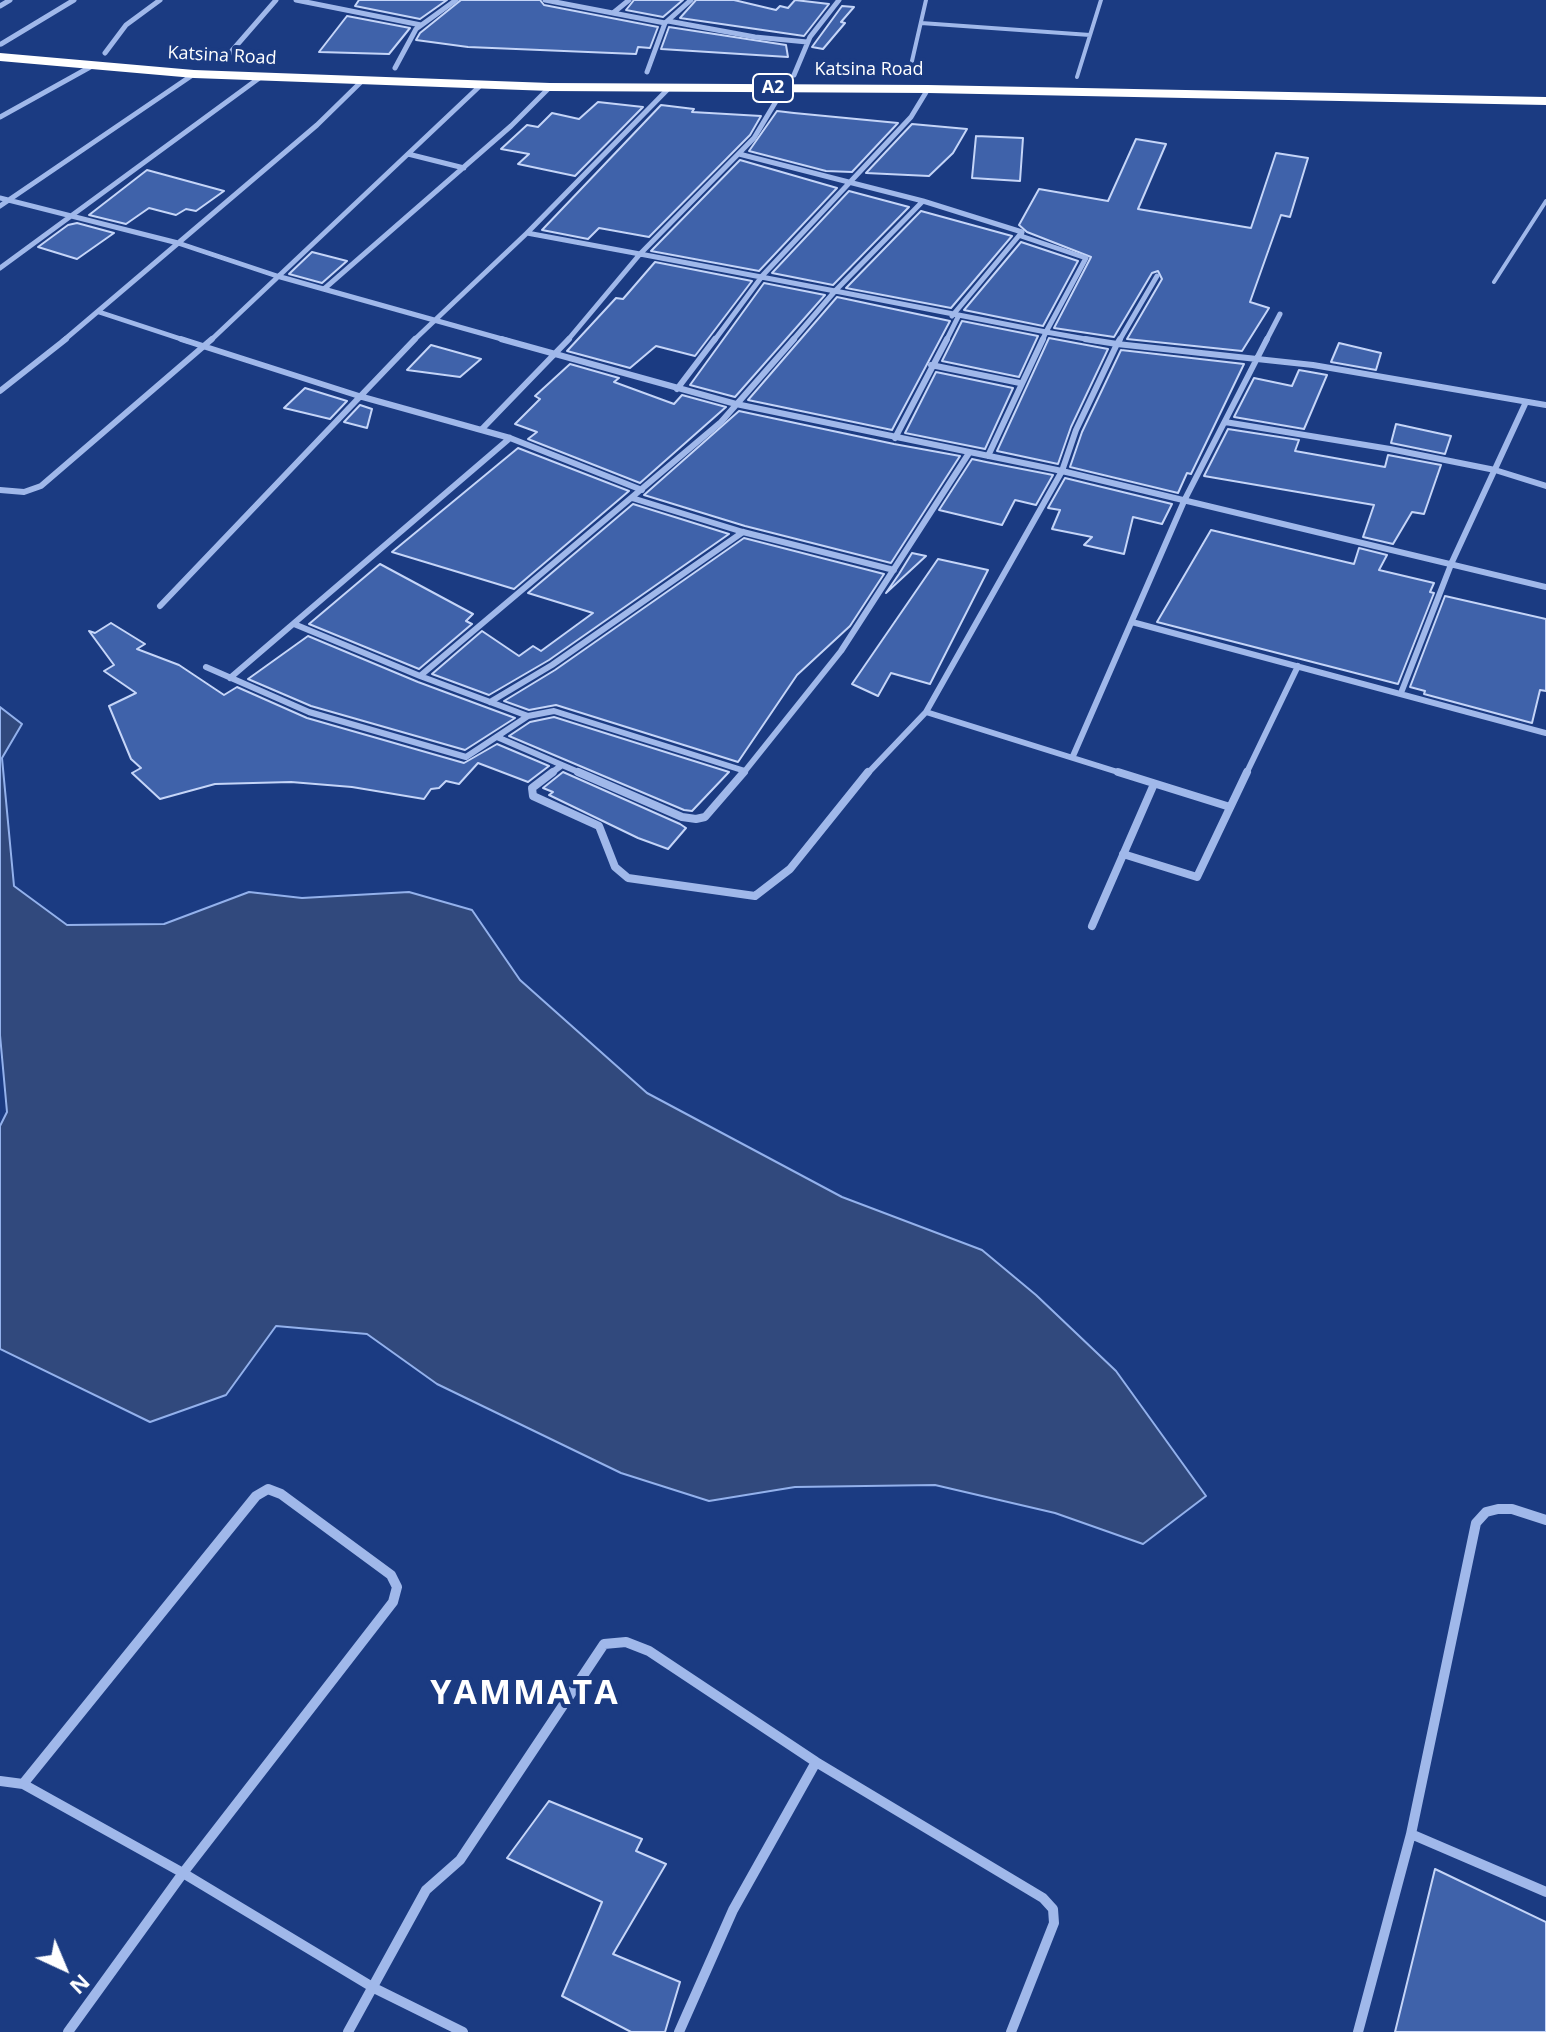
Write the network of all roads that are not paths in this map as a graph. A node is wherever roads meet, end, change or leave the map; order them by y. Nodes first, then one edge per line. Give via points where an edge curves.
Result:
1 (10, 0) edge
2 (74, 0) edge
3 (160, 0) edge
4 (276, 0) edge
5 (296, 0) edge
6 (456, 0) edge
7 (545, 0) edge
8 (574, 0) edge
9 (629, 0) edge
10 (691, 0) edge
11 (839, 0) edge
12 (926, 0) edge
13 (1101, 0) edge
14 (569, 5) junction
15 (0, 6) edge
16 (613, 13) junction
17 (666, 22) junction
18 (921, 23) junction
19 (421, 25) junction
20 (1090, 35) junction
21 (807, 42) junction
22 (0, 44) edge
23 (105, 53) junction
24 (0, 57) edge
25 (223, 61) junction
26 (92, 66) junction
27 (395, 68) junction
28 (527, 70) dead end
29 (602, 71) dead end
30 (647, 72) junction
31 (194, 74) junction
32 (909, 74) junction
33 (794, 75) junction
34 (262, 76) junction
35 (1077, 77) junction
36 (1139, 77) dead end
37 (362, 81) junction
38 (482, 84) junction
39 (550, 87) junction
40 (670, 87) junction
41 (784, 88) junction
42 (928, 89) junction
43 (1546, 101) edge
44 (0, 117) edge
45 (408, 154) junction
46 (739, 154) junction
47 (464, 168) junction
48 (850, 183) junction
49 (0, 198) edge
50 (9, 201) junction
51 (923, 201) junction
52 (1546, 201) edge
53 (0, 206) edge
54 (71, 218) junction
55 (1022, 232) junction
56 (527, 233) junction
57 (178, 243) junction
58 (640, 254) junction
59 (0, 268) edge
60 (763, 275) junction
61 (277, 276) junction
62 (1157, 276) dead end
63 (1494, 282) dead end
64 (324, 289) junction
65 (835, 291) junction
66 (99, 312) junction
67 (1280, 314) dead end
68 (955, 316) junction
69 (433, 320) junction
70 (1046, 332) junction
71 (206, 344) junction
72 (1117, 344) junction
73 (556, 354) junction
74 (1257, 357) junction
75 (931, 365) junction
76 (1020, 383) junction
77 (677, 389) junction
78 (0, 391) edge
79 (359, 396) junction
80 (1526, 402) junction
81 (736, 404) junction
82 (1546, 405) edge
83 (1225, 422) junction
84 (482, 429) junction
85 (510, 438) junction
86 (895, 438) junction
87 (969, 453) junction
88 (988, 456) junction
89 (1495, 470) junction
90 (1062, 471) junction
91 (1546, 486) edge
92 (0, 490) edge
93 (642, 490) junction
94 (632, 498) junction
95 (1185, 499) junction
96 (743, 532) junction
97 (1452, 562) junction
98 (894, 570) junction
99 (1546, 587) edge
100 (160, 606) dead end
101 (1132, 622) junction
102 (294, 624) junction
103 (1298, 666) junction
104 (206, 667) dead end
105 (420, 676) junction
106 (230, 678) junction
107 (1401, 693) junction
108 (490, 702) junction
109 (926, 712) junction
110 (528, 716) junction
111 (1546, 733) edge
112 (497, 737) junction
113 (1073, 756) junction
114 (562, 765) junction
115 (745, 771) junction
116 (1154, 784) junction
117 (1230, 807) junction
118 (1123, 854) junction
119 (1092, 926) dead end
120 (1546, 1520) edge
121 (816, 1762) junction
122 (0, 1781) edge
123 (23, 1784) junction
124 (1411, 1834) junction
125 (183, 1873) junction
126 (1546, 1892) edge
127 (374, 1988) junction
128 (68, 2032) edge
129 (348, 2032) edge
130 (463, 2032) edge
131 (679, 2032) edge
132 (1011, 2032) edge
133 (1358, 2032) edge

1 - 15 street
2 - 22 street
3 - 23 street via 126,25
4 - 25 street
5 - 19 street
6 - 19 street
7 - 14 street
8 - 14 street
9 - 16 street
10 - 17 street
11 - 21 street
12 - 18 lane
13 - 20 lane
14 - 16 street
16 - 17 street
17 - 21 street
17 - 30 street
18 - 20 lane
18 - 32 lane
19 - 27 street
20 - 35 lane
21 - 33 street
22 - 23 highway, Katsina Road
23 - 25 highway, Katsina Road
24 - 26 highway, Katsina Road / A2
25 - 27 highway, Katsina Road
26 - 31 highway, Katsina Road / A2
26 - 44 street
27 - 28 highway, Katsina Road
29 - 30 highway, Katsina Road / A2
30 - 33 highway, Katsina Road / A2
31 - 34 highway, Katsina Road / A2
31 - 50 street
32 - 33 highway, Katsina Road / A2
32 - 35 highway, Katsina Road / A2
34 - 37 highway, Katsina Road / A2
34 - 54 street
35 - 36 highway, Katsina Road / A2
37 - 38 highway, Katsina Road / A2
37 - 57 street
38 - 39 highway, Katsina Road / A2
38 - 45 street
39 - 40 highway, Katsina Road / A2
39 - 47 street
40 - 41 highway, Katsina Road / A2
40 - 56 street
41 - 42 highway, Katsina Road / A2
41 - 46 street
42 - 43 highway, Katsina Road / A2
42 - 48 street via 911,117
45 - 47 street
45 - 61 street
46 - 48 street
46 - 58 street
47 - 64 street
48 - 51 street
48 - 60 street
49 - 50 street
50 - 53 street
50 - 54 street
51 - 55 street
51 - 65 street
52 - 63 lane
54 - 57 street
54 - 59 street
55 - 68 street
55 - 70 street via 1021,236 1086,258
56 - 58 street
56 - 69 street
57 - 61 street
57 - 66 street
58 - 60 street
58 - 73 street
60 - 65 street
60 - 77 street
61 - 64 street
61 - 71 street
62 - 72 street
64 - 69 street
65 - 68 street
65 - 81 street
66 - 71 street
66 - 78 street
67 - 74 street
68 - 70 street
68 - 75 street
69 - 73 street
69 - 79 street
70 - 72 street
70 - 76 street
71 - 79 street
71 - 92 street via 41,486 24,492
72 - 74 street
72 - 90 street
73 - 77 street
73 - 84 street
74 - 80 street
74 - 83 street
75 - 76 street
75 - 86 street
76 - 88 street
77 - 81 street
79 - 84 street
79 - 100 street
80 - 82 street
80 - 89 street
81 - 86 street
81 - 93 street
83 - 89 street
83 - 95 street
84 - 85 street
85 - 93 street
85 - 102 street
86 - 87 street
87 - 88 street
87 - 98 street
88 - 90 street
89 - 91 street
89 - 97 street
90 - 95 street
90 - 109 street
93 - 94 street
94 - 96 street
94 - 105 street
95 - 97 street
95 - 101 street
96 - 98 street
96 - 108 street via 578,648
97 - 99 street
97 - 107 street
98 - 115 street via 841,651
101 - 103 street
101 - 113 street
102 - 105 street
102 - 106 street
103 - 107 street
103 - 117 street
104 - 106 street
105 - 108 street
106 - 112 street via 309,712 466,757
107 - 111 street
108 - 110 street
109 - 113 street
109 - 114 street via 878,760 790,869 755,896 628,878 615,867 599,826 533,796 532,788
110 - 112 street
110 - 115 street via 554,711
112 - 114 street
113 - 116 street
114 - 115 street via 696,819 705,817
116 - 117 street
116 - 118 street
117 - 118 street via 1195,878
118 - 119 street
120 - 124 street via 1498,1509 1476,1523
121 - 127 street via 649,1651 626,1642 604,1644 460,1860 426,1890
121 - 131 street via 733,1910
121 - 132 street via 1043,1898 1053,1909 1054,1923
122 - 123 street
123 - 125 street
123 - 125 street via 256,1496 268,1489 281,1494 391,1575 397,1587 393,1602
124 - 126 street
124 - 133 street
125 - 127 street
125 - 128 street
127 - 129 street
127 - 130 street

